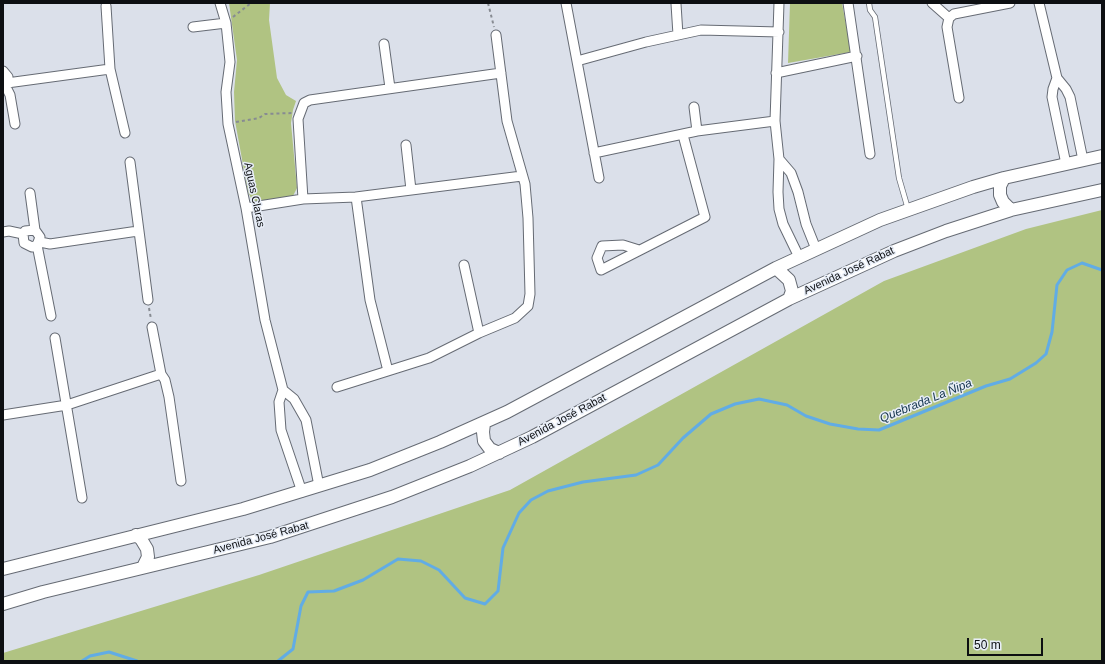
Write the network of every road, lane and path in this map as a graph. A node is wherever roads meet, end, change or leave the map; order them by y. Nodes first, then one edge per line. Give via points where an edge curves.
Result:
1 (220, 3) edge
2 (250, 3) edge
3 (488, 3) edge
4 (566, 3) edge
5 (780, 3) edge
6 (848, 3) edge
7 (869, 3) edge
8 (932, 3) edge
9 (1010, 3) edge
10 (1039, 3) edge
11 (676, 4) edge
12 (106, 6) dead end
13 (949, 18) junction
14 (226, 23) junction
15 (193, 27) dead end
16 (779, 32) junction
17 (496, 35) joint
18 (678, 35) junction
19 (384, 44) dead end
20 (857, 56) junction
21 (576, 61) junction
22 (110, 69) junction
23 (3, 71) edge
24 (501, 73) junction
25 (776, 73) junction
26 (1057, 78) junction
27 (5, 85) edge
28 (390, 88) junction
29 (959, 98) dead end
30 (694, 108) dead end
31 (299, 113) junction
32 (775, 121) junction
33 (15, 124) dead end
34 (228, 124) junction
35 (696, 131) junction
36 (125, 133) dead end
37 (683, 135) junction
38 (406, 145) dead end
39 (594, 153) junction
40 (870, 154) dead end
41 (1102, 156) edge
42 (779, 159) junction
43 (1084, 160) junction
44 (130, 162) dead end
45 (1066, 164) junction
46 (522, 176) junction
47 (598, 178) dead end
48 (1004, 178) junction
49 (411, 190) junction
50 (1102, 190) edge
51 (30, 193) dead end
52 (356, 197) junction
53 (303, 199) junction
54 (246, 208) junction
55 (908, 209) junction
56 (1010, 210) junction
57 (34, 230) junction
58 (138, 231) junction
59 (3, 232) edge
60 (22, 234) junction
61 (38, 243) junction
62 (816, 249) junction
63 (639, 250) dead end
64 (799, 257) junction
65 (464, 265) dead end
66 (776, 268) junction
67 (789, 299) junction
68 (148, 300) joint
69 (50, 316) dead end
70 (152, 327) joint
71 (479, 333) junction
72 (55, 338) dead end
73 (388, 371) junction
74 (161, 374) junction
75 (337, 387) dead end
76 (283, 390) junction
77 (67, 405) junction
78 (3, 416) edge
79 (484, 422) junction
80 (498, 453) junction
81 (181, 481) dead end
82 (320, 486) junction
83 (302, 492) junction
84 (82, 498) dead end
85 (136, 535) junction
86 (143, 567) junction
87 (3, 569) edge
88 (3, 604) edge

1 - 14 street, Aguas Claras
2 - 14 path
3 - 17 path
4 - 21 street
5 - 16 street
6 - 20 street
7 - 55 lane via 875,17 899,178
8 - 13 street
9 - 13 street via 954,14
10 - 26 street
11 - 18 street
12 - 22 street
13 - 29 street via 947,27
14 - 15 street
14 - 34 street, Aguas Claras via 230,62 226,92
16 - 18 street via 700,30
16 - 25 street
17 - 24 street
18 - 21 street
19 - 28 street
20 - 25 street
20 - 40 street
21 - 39 street
22 - 27 street
22 - 36 street
23 - 27 street via 7,74
24 - 28 street
24 - 46 street via 507,120
25 - 32 street
26 - 43 street via 1070,97
26 - 45 street via 1052,89 1052,97
27 - 33 street via 10,95
28 - 31 street via 310,100 304,103
30 - 35 street
31 - 34 path via 265,114 259,118
31 - 53 street
32 - 35 street
32 - 42 street
34 - 54 street, Aguas Claras
35 - 37 street
37 - 39 street
37 - 63 street via 705,216
38 - 49 street
39 - 47 street
41 - 43 street
42 - 62 street via 791,173
42 - 64 street via 779,209 783,224
43 - 45 street
44 - 58 street
45 - 48 street
46 - 49 street
46 - 71 street via 528,218 530,301 524,312 515,318
48 - 55 street
48 - 56 street via 1000,186 1000,195
49 - 52 street
50 - 56 street, Avenida José Rabat
51 - 57 street
52 - 53 street
52 - 73 street via 370,300
53 - 54 street
54 - 76 street, Aguas Claras via 264,320
55 - 62 street
56 - 67 street, Avenida José Rabat via 922,239
57 - 60 street
57 - 61 street via 40,237
58 - 61 street via 50,244
58 - 68 street
59 - 60 street
60 - 61 street via 24,243 28,246
61 - 69 street
62 - 64 street
64 - 66 street
65 - 71 street
66 - 67 street via 789,280 792,291
66 - 79 street via 542,394
67 - 80 street, Avenida José Rabat
68 - 70 path
70 - 74 street
71 - 73 street via 429,358
72 - 77 street
73 - 75 street
74 - 77 street
74 - 81 street via 169,397
76 - 82 street, Aguas Claras via 294,399 306,420
76 - 83 street, Aguas Claras via 279,402 281,430
77 - 78 street
77 - 84 street
79 - 80 street via 484,441 490,449
79 - 82 street via 370,470
80 - 86 street, Avenida José Rabat via 392,497 307,526
82 - 83 street
83 - 85 street via 215,517
85 - 86 street via 147,549 148,557
85 - 87 street
86 - 88 street, Avenida José Rabat

